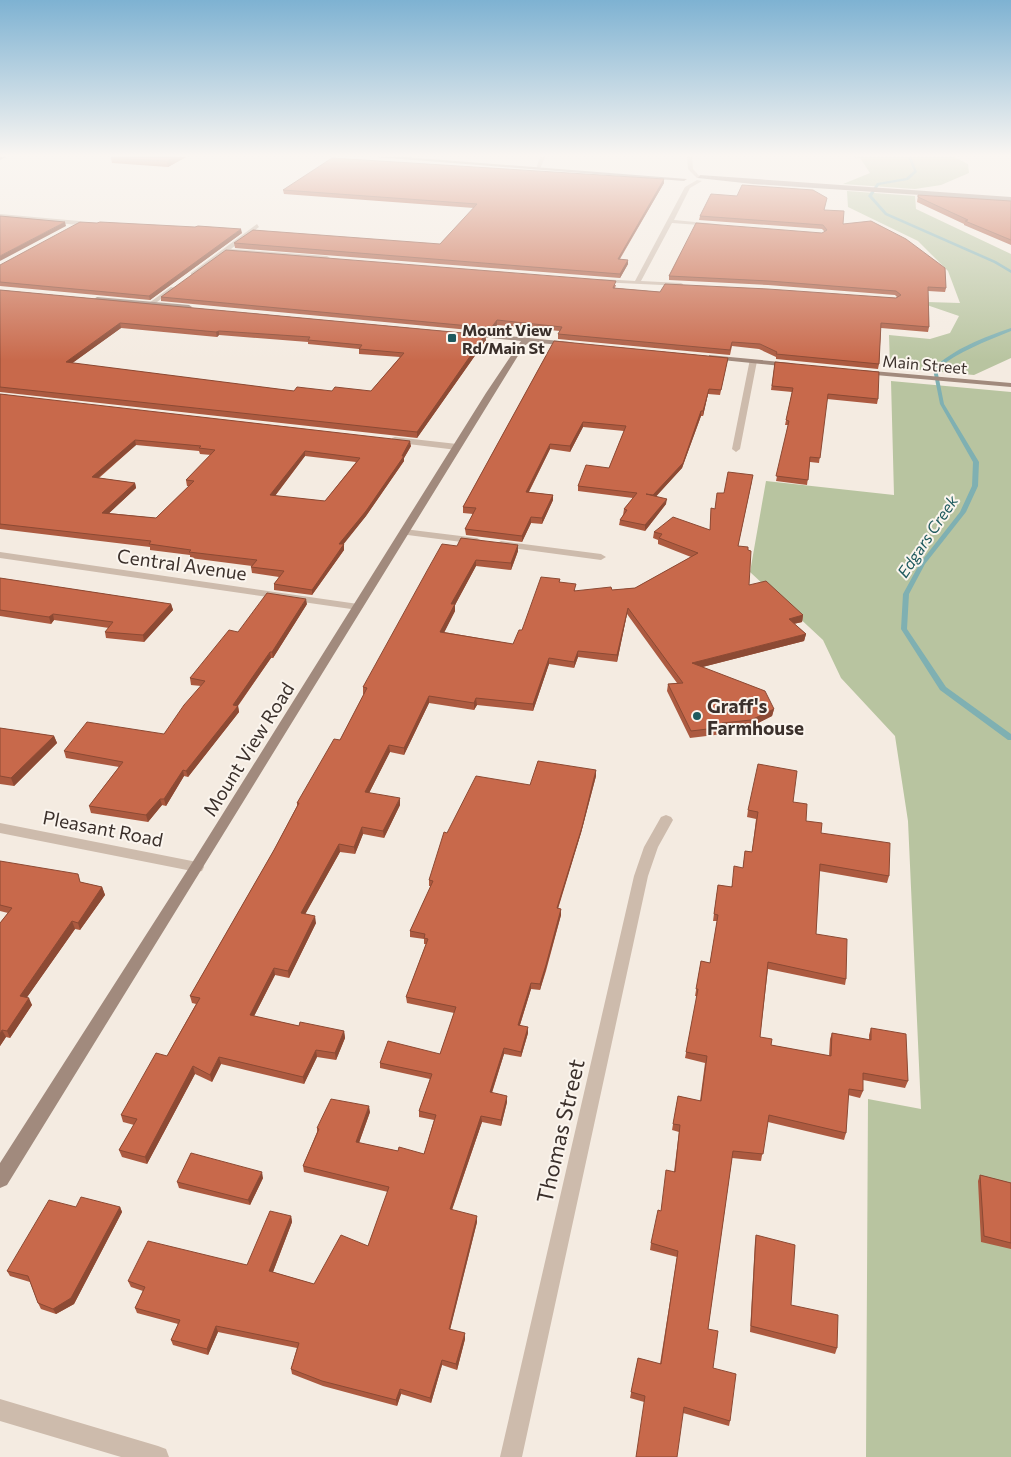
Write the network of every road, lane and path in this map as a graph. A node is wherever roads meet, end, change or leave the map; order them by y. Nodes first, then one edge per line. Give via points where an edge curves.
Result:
1 (75, 225) edge
2 (668, 225) edge
3 (257, 226) dead end
4 (66, 230) edge
5 (225, 250) junction
6 (334, 258) edge
7 (185, 280) edge
8 (590, 280) edge
9 (637, 284) junction
10 (178, 285) edge
11 (693, 286) edge
12 (85, 298) edge
13 (151, 304) junction
14 (199, 308) edge
15 (460, 333) edge
16 (528, 340) junction
17 (577, 344) edge
18 (704, 356) edge
19 (753, 361) junction
20 (800, 366) edge
21 (856, 371) edge
22 (1011, 386) edge
23 (389, 440) edge
24 (457, 447) junction
25 (736, 449) dead end
26 (404, 532) junction
27 (0, 556) edge
28 (600, 557) dead end
29 (358, 607) junction
30 (666, 820) dead end
31 (0, 828) edge
32 (197, 867) junction
33 (0, 1179) edge
34 (0, 1410) edge
35 (158, 1457) edge
36 (511, 1457) edge

1 - 4 street
2 - 9 street
3 - 5 street
5 - 6 street
5 - 7 street
8 - 9 street
9 - 11 street
10 - 13 street
12 - 13 street
13 - 14 street
15 - 16 street
16 - 17 street
16 - 24 street, Mount View Road via 521,345
18 - 19 street
19 - 20 street
19 - 25 street
21 - 22 street, Main Street
23 - 24 street
24 - 26 street, Mount View Road
26 - 28 street
26 - 29 street, Mount View Road
27 - 29 street, Central Avenue
29 - 32 street, Mount View Road
30 - 36 street, Thomas Street via 651,846 641,876
31 - 32 street, Pleasant Road
32 - 33 street, Mount View Road
34 - 35 street

